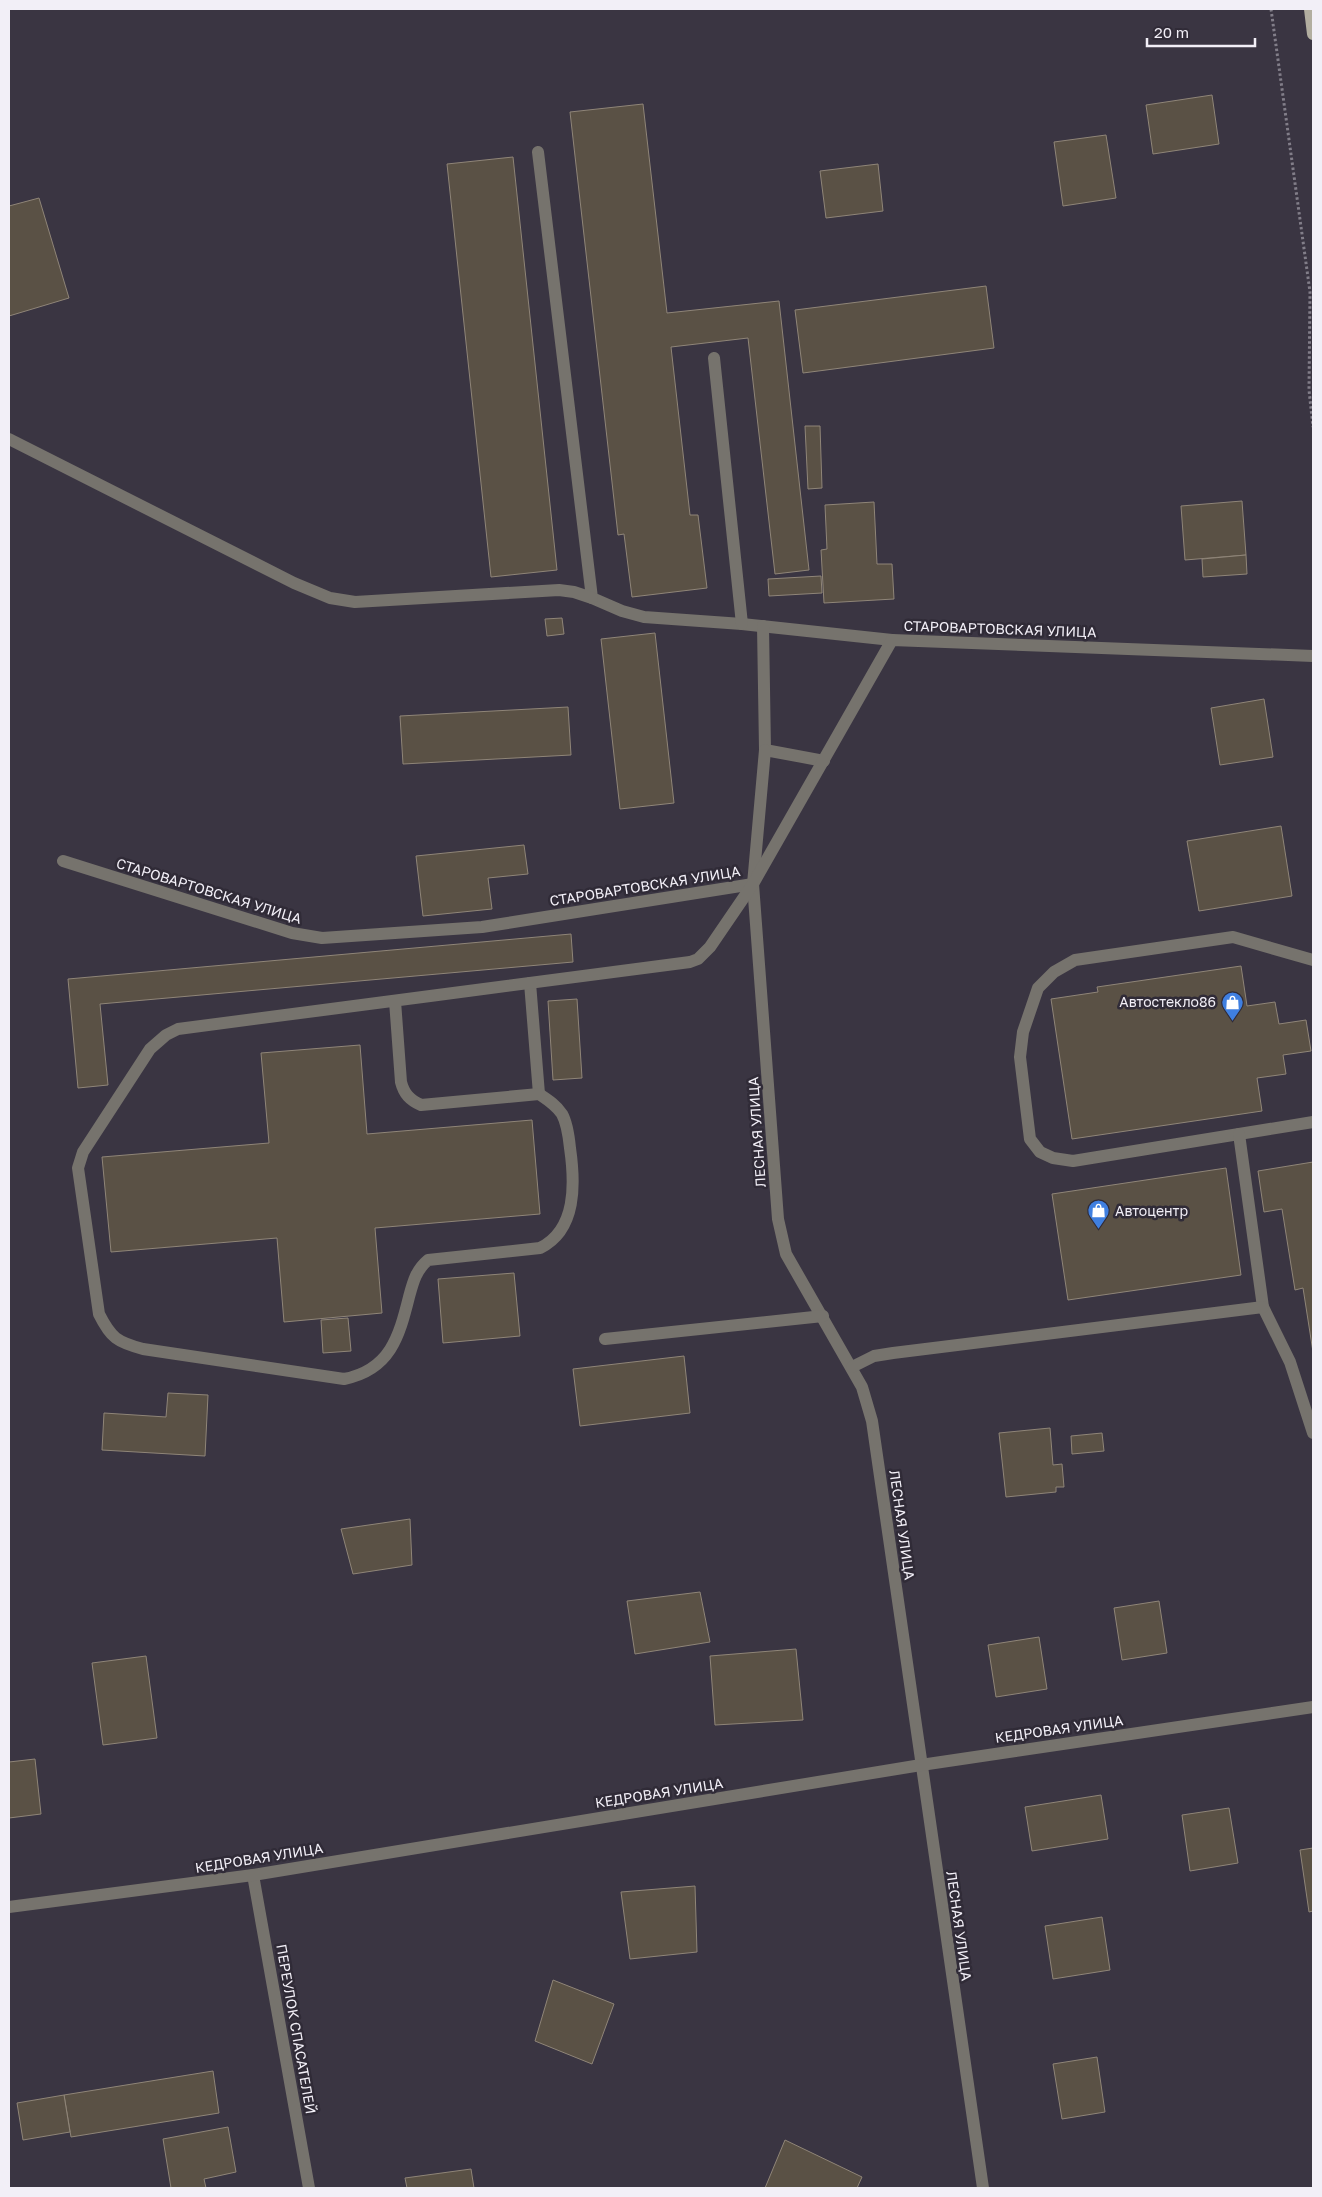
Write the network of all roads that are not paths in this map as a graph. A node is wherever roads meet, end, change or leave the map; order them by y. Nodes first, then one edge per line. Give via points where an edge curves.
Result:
1 (1310, 9) edge
2 (1313, 34) edge
3 (538, 152) dead end
4 (714, 358) dead end
5 (9, 440) edge
6 (592, 598) junction
7 (742, 624) junction
8 (763, 626) junction
9 (892, 640) junction
10 (1313, 656) edge
11 (766, 750) junction
12 (824, 760) junction
13 (62, 861) dead end
14 (753, 884) junction
15 (1313, 960) edge
16 (530, 983) junction
17 (395, 1001) junction
18 (539, 1094) junction
19 (1313, 1122) edge
20 (1239, 1134) junction
21 (1263, 1307) junction
22 (823, 1316) junction
23 (604, 1339) dead end
24 (852, 1367) junction
25 (1313, 1433) edge
26 (1313, 1707) edge
27 (920, 1765) junction
28 (253, 1875) junction
29 (9, 1907) edge
30 (308, 2188) edge
31 (983, 2188) edge

1 - 2 main road
3 - 6 street
4 - 7 street
5 - 6 street via 330,598 355,602 559,590
6 - 7 street via 644,617
7 - 8 street
8 - 9 street
8 - 11 street, ЛЕСНАЯ УЛИЦА
9 - 10 street, СТАРОВАРТОВСКАЯ УЛИЦА
9 - 12 street, СТАРОВАРТОВСКАЯ УЛИЦА
11 - 12 street
11 - 14 street, ЛЕСНАЯ УЛИЦА
12 - 14 street, СТАРОВАРТОВСКАЯ УЛИЦА
13 - 14 street, СТАРОВАРТОВСКАЯ УЛИЦА via 292,934 322,938 482,927
14 - 16 street via 710,947 698,959
14 - 22 street, ЛЕСНАЯ УЛИЦА via 778,1219 786,1254
15 - 20 street via 1233,938 1074,960 1054,972 1038,988 1023,1032 1020,1057 1030,1139 1040,1152 1073,1161
16 - 17 street
16 - 18 street
17 - 18 street via 401,1082 413,1101 421,1105
17 - 18 street via 178,1029 150,1048 83,1152 78,1168 99,1314 106,1328 120,1343 344,1379 371,1370 388,1353 400,1333 414,1278 428,1260 540,1248 558,1236 573,1195 574,1173 563,1116 555,1104
19 - 20 street
20 - 21 street
21 - 24 street via 893,1353 874,1356
21 - 25 street via 1290,1362
22 - 23 street
22 - 24 street, ЛЕСНАЯ УЛИЦА
24 - 27 street, ЛЕСНАЯ УЛИЦА via 872,1421
26 - 27 street, КЕДРОВАЯ УЛИЦА
27 - 28 street, КЕДРОВАЯ УЛИЦА
27 - 31 street, ЛЕСНАЯ УЛИЦА
28 - 29 street, КЕДРОВАЯ УЛИЦА
28 - 30 street, ПЕРЕУЛОК СПАСАТЕЛЕЙ

